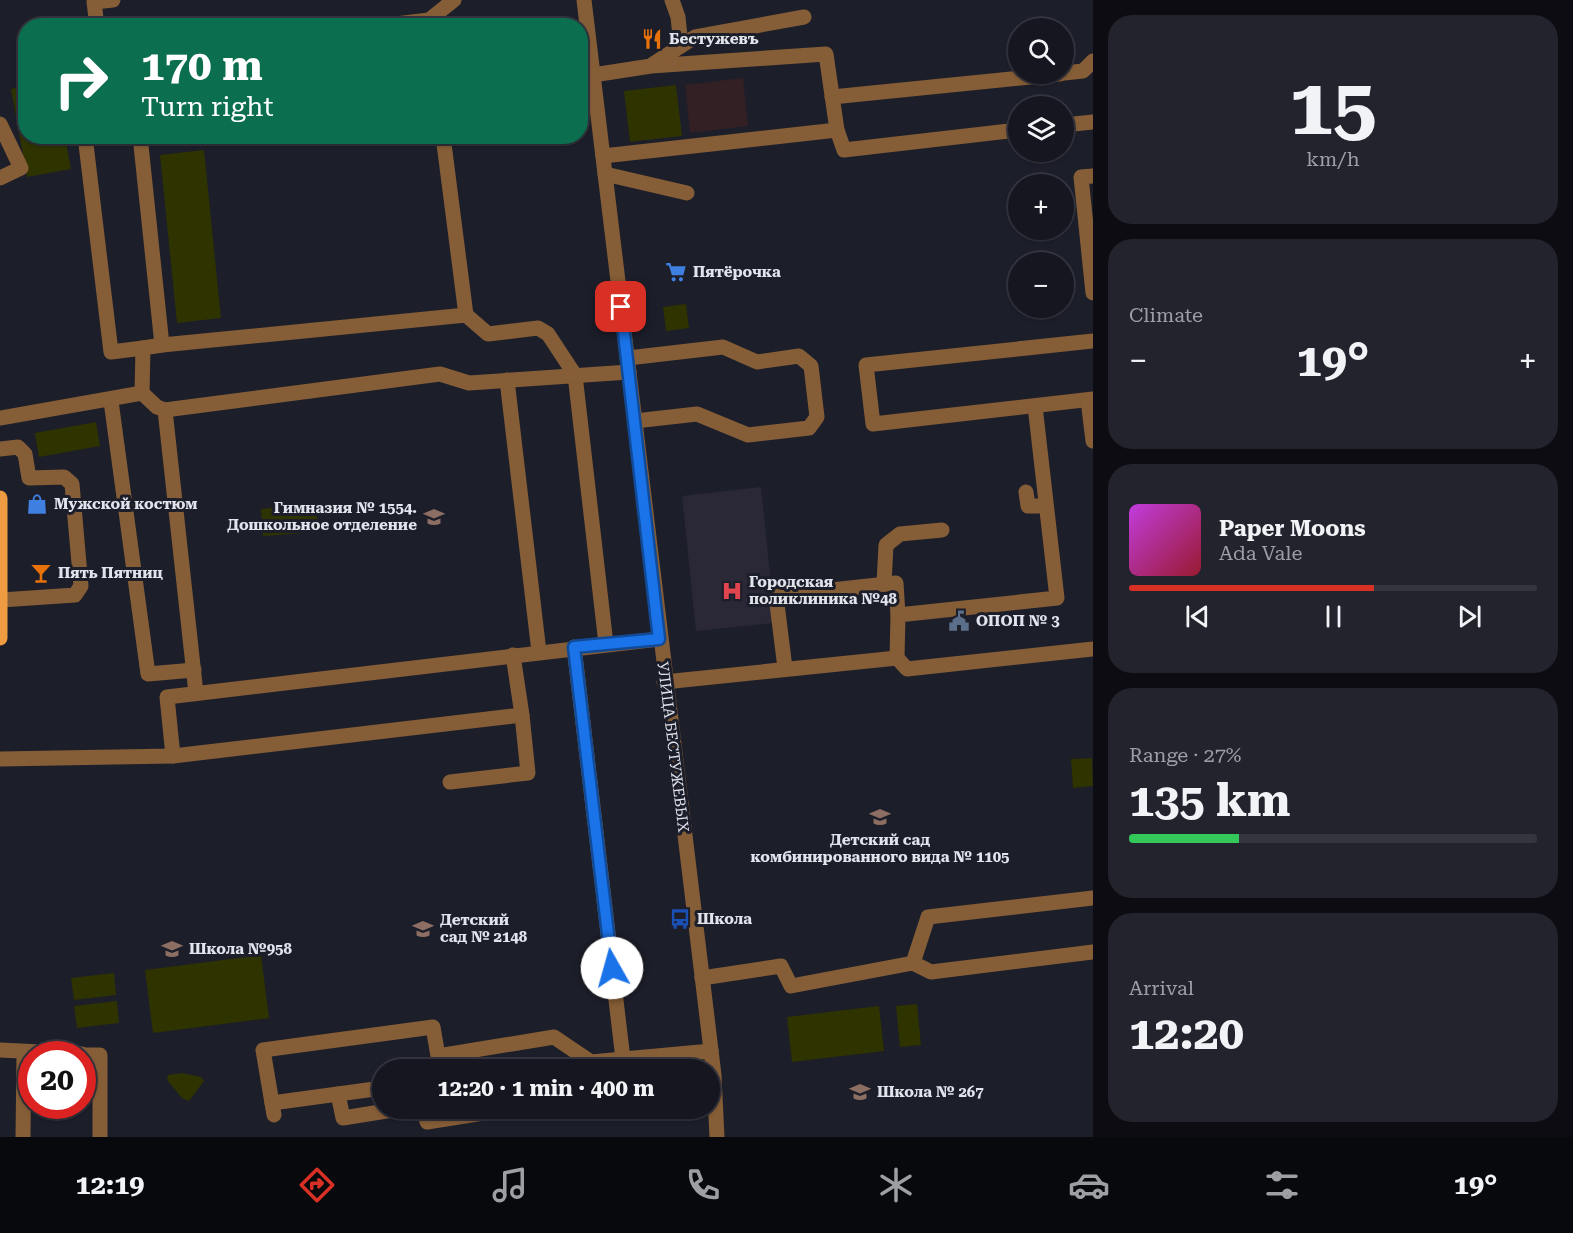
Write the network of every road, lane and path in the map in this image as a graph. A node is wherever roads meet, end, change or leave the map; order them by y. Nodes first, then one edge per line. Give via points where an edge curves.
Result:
1 (113, 0) edge
2 (454, 0) edge
3 (584, 0) edge
4 (672, 0) edge
5 (804, 17) dead end
6 (96, 18) edge
7 (434, 18) edge
8 (586, 18) edge
9 (588, 33) edge
10 (681, 46) junction
11 (1093, 61) edge
12 (651, 66) junction
13 (1074, 72) edge
14 (593, 75) junction
15 (1008, 79) edge
16 (832, 97) junction
17 (1093, 122) edge
18 (0, 124) edge
19 (1074, 124) edge
20 (837, 130) junction
21 (1008, 131) edge
22 (86, 144) edge
23 (141, 144) edge
24 (444, 144) edge
25 (603, 156) junction
26 (605, 174) junction
27 (1093, 176) edge
28 (0, 178) edge
29 (687, 194) dead end
30 (1093, 293) edge
31 (466, 315) junction
32 (1093, 341) edge
33 (162, 345) junction
34 (142, 348) junction
35 (629, 365) junction
36 (575, 375) junction
37 (507, 380) junction
38 (142, 393) junction
39 (1091, 399) edge
40 (111, 401) junction
41 (1035, 406) junction
42 (165, 410) junction
43 (0, 418) edge
44 (635, 421) junction
45 (1093, 441) edge
46 (0, 449) edge
47 (1026, 492) dead end
48 (0, 498) edge
49 (1046, 506) junction
50 (942, 530) dead end
51 (884, 584) junction
52 (1, 600) edge
53 (898, 615) junction
54 (0, 638) edge
55 (659, 639) junction
56 (606, 644) junction
57 (574, 647) junction
58 (1093, 649) edge
59 (539, 652) junction
60 (513, 655) junction
61 (897, 658) junction
62 (785, 668) junction
63 (194, 670) junction
64 (664, 682) junction
65 (196, 693) junction
66 (522, 716) junction
67 (174, 756) junction
68 (0, 759) edge
69 (450, 782) dead end
70 (1093, 898) edge
71 (1093, 952) edge
72 (913, 963) junction
73 (702, 978) junction
74 (0, 1050) edge
75 (711, 1051) junction
76 (18, 1052) edge
77 (96, 1055) edge
78 (582, 1059) edge
79 (623, 1059) joint
80 (372, 1089) edge
81 (338, 1094) junction
82 (372, 1113) edge
83 (23, 1119) edge
84 (426, 1119) edge
85 (445, 1119) edge
86 (23, 1137) edge
87 (100, 1137) edge
88 (717, 1137) edge

1 - 6 street via 94,2
2 - 7 street
3 - 8 street, УЛИЦА БЕСТУЖЕВЫХ
4 - 10 street
5 - 10 street via 695,37
9 - 14 street, УЛИЦА БЕСТУЖЕВЫХ
10 - 12 street
11 - 13 street via 1083,71
12 - 14 street
12 - 16 street via 826,54
14 - 25 street, УЛИЦА БЕСТУЖЕВЫХ
15 - 16 street
16 - 20 street
17 - 19 street
18 - 28 street via 21,168
20 - 21 street via 844,150
20 - 25 street
22 - 34 street via 111,352
23 - 33 street
24 - 31 street
25 - 26 street, УЛИЦА БЕСТУЖЕВЫХ
26 - 29 street
26 - 35 street, УЛИЦА БЕСТУЖЕВЫХ
27 - 30 street via 1081,177
31 - 33 street
31 - 36 street via 488,334 538,328 548,334
32 - 41 street via 866,365 873,424
33 - 34 street
34 - 38 street
35 - 36 street
35 - 44 street, УЛИЦА БЕСТУЖЕВЫХ
35 - 44 street via 723,347 757,362 799,356 810,366 817,417 809,428 747,435 697,414
36 - 37 street
36 - 56 street
37 - 42 street via 469,383 440,374
37 - 59 street
38 - 40 street
38 - 42 street
39 - 41 street
39 - 45 street
40 - 43 street
40 - 63 street via 148,674
41 - 49 street
42 - 63 street
44 - 55 street, УЛИЦА БЕСТУЖЕВЫХ
46 - 52 street via 18,447 25,454 29,478 64,477 72,483 81,586 75,595
47 - 49 street via 1028,506
48 - 52 main road
49 - 53 street via 1057,598
50 - 51 street via 900,534 886,545
51 - 53 street via 896,583
51 - 62 street via 776,596
52 - 54 main road
53 - 61 street
55 - 56 street
55 - 64 street, УЛИЦА БЕСТУЖЕВЫХ
56 - 57 street
57 - 59 street
57 - 79 street
58 - 61 street via 907,669
59 - 60 street
60 - 65 street
60 - 66 street
61 - 62 street
62 - 64 street
63 - 65 street
64 - 73 street, УЛИЦА БЕСТУЖЕВЫХ
65 - 67 street via 167,697
66 - 67 street
66 - 69 street via 528,772
67 - 68 street
70 - 72 street via 928,917
71 - 72 street via 931,972
72 - 73 street via 791,986 781,966
73 - 75 street, УЛИЦА БЕСТУЖЕВЫХ
74 - 76 street
75 - 79 street
75 - 88 street, УЛИЦА БЕСТУЖЕВЫХ
77 - 87 street via 100,1055
78 - 81 street via 555,1037 438,1056 434,1027 263,1050 273,1109
80 - 81 street
81 - 82 street via 343,1118
83 - 86 street
84 - 85 street via 426,1122

